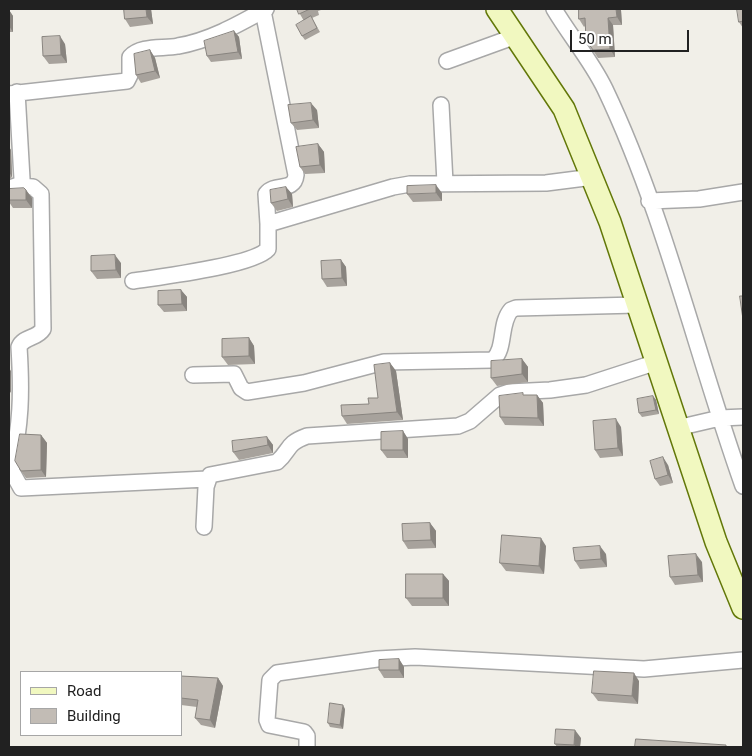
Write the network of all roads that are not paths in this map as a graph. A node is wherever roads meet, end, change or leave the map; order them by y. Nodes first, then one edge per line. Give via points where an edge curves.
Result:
1 (498, 9) edge
2 (554, 9) edge
3 (265, 10) edge
4 (516, 36) junction
5 (447, 62) dead end
6 (13, 93) edge
7 (441, 105) dead end
8 (593, 177) junction
9 (446, 183) junction
10 (13, 188) edge
11 (743, 192) edge
12 (649, 201) junction
13 (268, 224) junction
14 (133, 281) dead end
15 (637, 305) junction
16 (657, 362) junction
17 (193, 375) dead end
18 (15, 396) edge
19 (743, 417) edge
20 (714, 420) junction
21 (683, 426) junction
22 (10, 470) edge
23 (207, 479) junction
24 (743, 486) edge
25 (204, 527) dead end
26 (743, 608) edge
27 (743, 660) edge
28 (307, 747) edge

1 - 4 main road
2 - 12 street via 604,88
3 - 6 street via 190,44 139,50 130,57 127,81
3 - 13 street via 296,175 290,186 275,187 266,194
4 - 5 street
4 - 8 main road via 564,109
6 - 10 street via 22,174 21,184
7 - 9 street
8 - 9 street via 540,184
8 - 15 main road
9 - 13 street via 378,189
10 - 18 street via 39,190 43,204 43,329 20,344
11 - 12 street via 699,199
12 - 20 street
13 - 14 street via 268,249 258,256 216,267
15 - 16 main road
15 - 17 street via 516,308 506,319 493,360 384,362 304,383 247,392 241,388 234,374
16 - 21 main road
16 - 23 street via 586,385 509,392 458,426 307,436 289,445 277,462 217,472
18 - 22 street via 20,430
19 - 20 street
20 - 21 street
20 - 24 street
21 - 26 main road via 716,542
22 - 23 street via 22,488
23 - 25 street
27 - 28 street via 644,669 415,657 377,659 277,674 270,680 269,725 304,732

